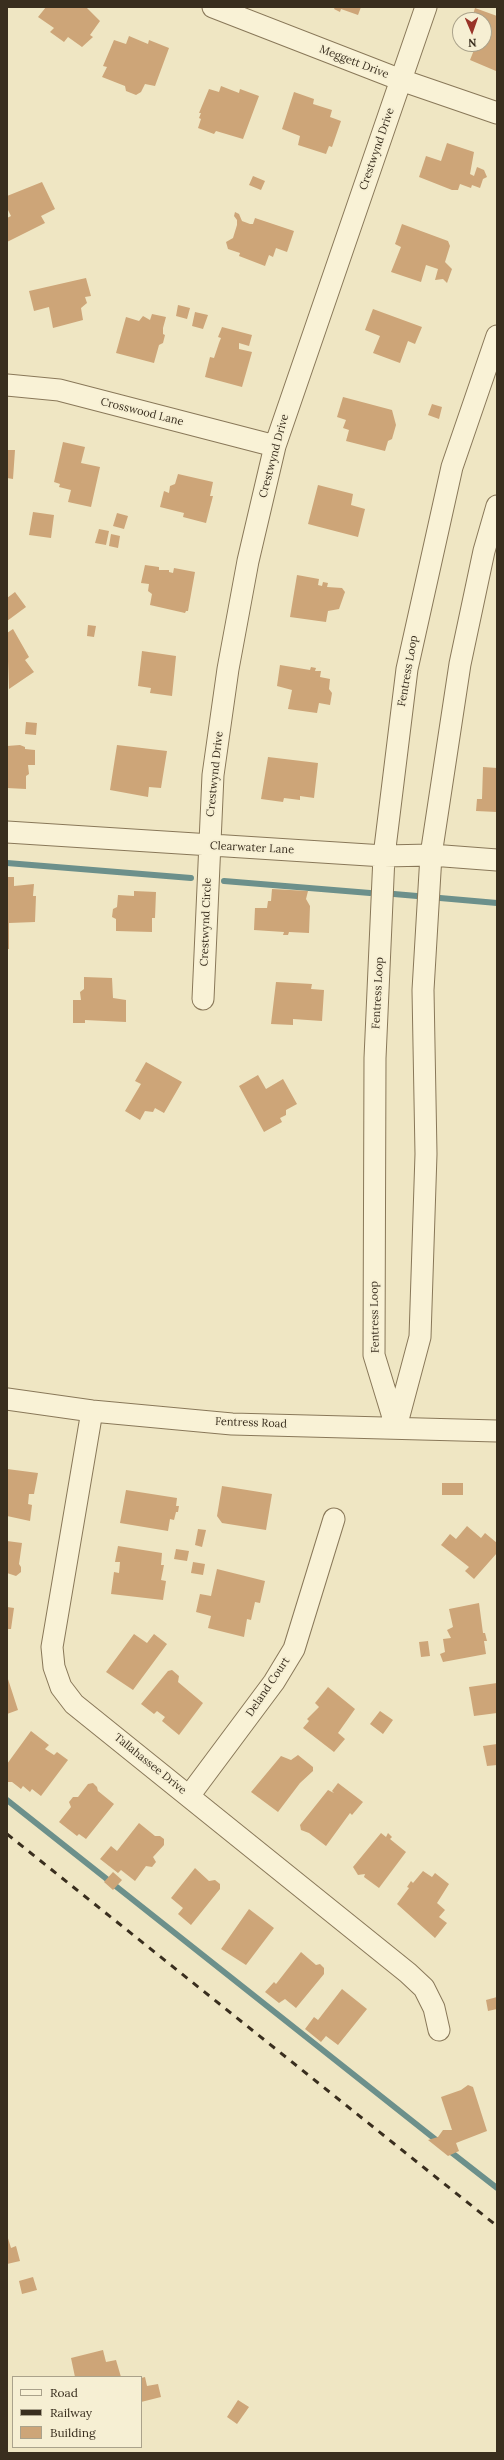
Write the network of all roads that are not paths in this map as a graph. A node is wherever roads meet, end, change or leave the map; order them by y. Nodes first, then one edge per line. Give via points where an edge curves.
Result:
1 (213, 7) edge
2 (426, 7) edge
3 (401, 80) junction
4 (497, 113) edge
5 (497, 336) edge
6 (7, 386) edge
7 (275, 446) junction
8 (497, 506) edge
9 (7, 832) edge
10 (209, 846) junction
11 (431, 855) junction
12 (384, 856) junction
13 (497, 860) edge
14 (203, 999) dead end
15 (7, 1399) edge
16 (92, 1411) junction
17 (396, 1427) junction
18 (497, 1431) edge
19 (334, 1519) dead end
20 (189, 1796) junction
21 (439, 2030) dead end

1 - 3 street, Meggett Drive
2 - 3 street
3 - 4 street, Meggett Drive
3 - 7 street, Crestwynd Drive
5 - 12 street, Fentress Loop via 452,467 407,669
6 - 7 street, Crosswood Lane via 59,390
7 - 10 street, Crestwynd Drive via 248,561 228,669 213,775
8 - 11 street via 484,551 460,664
9 - 10 street, Clearwater Lane
10 - 12 street, Clearwater Lane
10 - 14 street, Crestwynd Circle
11 - 12 street, Clearwater Lane
11 - 13 street, Clearwater Lane
11 - 17 street via 423,990 426,1154 420,1337
12 - 17 street, Fentress Loop via 375,1058 374,1354
15 - 16 street, Fentress Road
16 - 17 street, Fentress Road via 232,1424
16 - 20 street, Tallahassee Drive via 52,1647 54,1667 61,1687 74,1704
17 - 18 street, Fentress Road
19 - 20 street, Deland Court via 294,1649 274,1682
20 - 21 street, Tallahassee Drive via 408,1973 424,1988 434,2008

